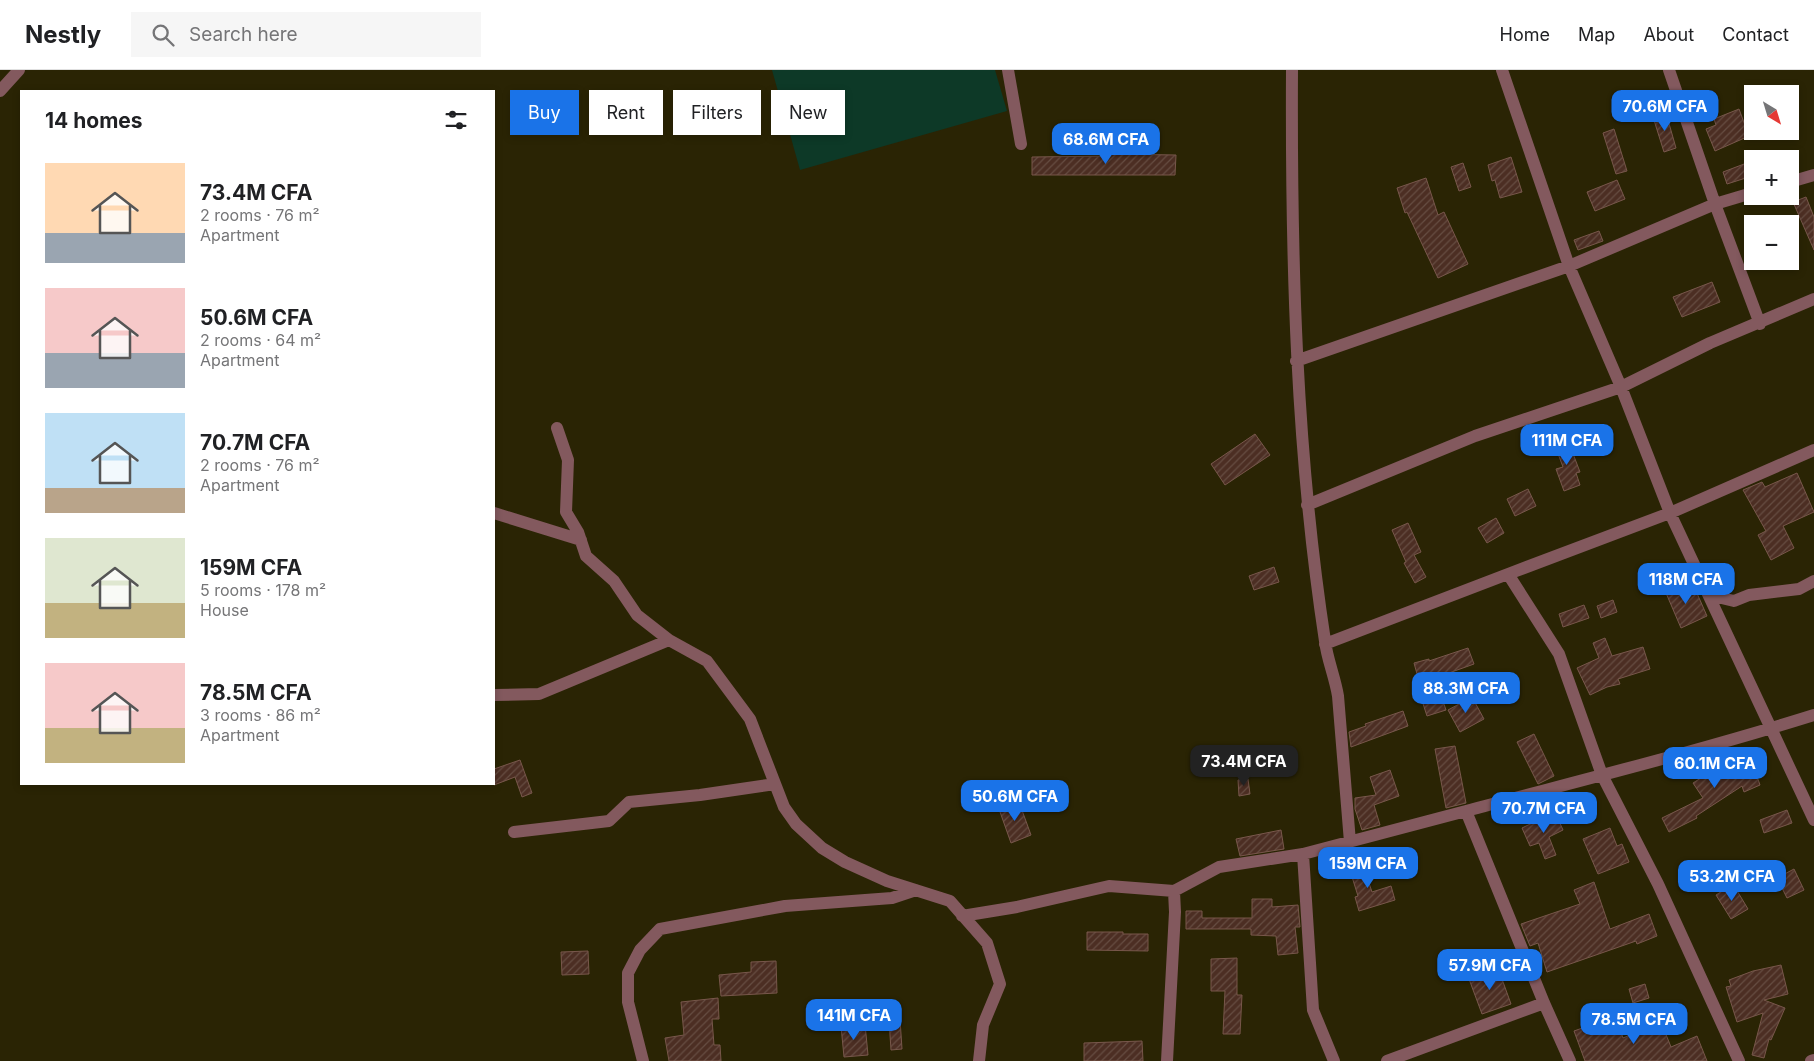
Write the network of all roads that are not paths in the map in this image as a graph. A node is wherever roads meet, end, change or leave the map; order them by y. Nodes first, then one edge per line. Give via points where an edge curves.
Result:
1 (19, 70) edge
2 (1008, 70) edge
3 (1292, 70) edge
4 (1502, 70) edge
5 (1669, 70) edge
6 (0, 91) edge
7 (1021, 144) dead end
8 (1814, 175) edge
9 (1799, 179) edge
10 (1744, 195) edge
11 (1716, 204) junction
12 (1570, 266) junction
13 (1814, 299) edge
14 (1760, 324) junction
15 (1296, 361) junction
16 (1621, 387) junction
17 (557, 428) dead end
18 (1814, 450) edge
19 (1307, 505) junction
20 (495, 513) edge
21 (1670, 513) junction
22 (581, 540) junction
23 (1508, 574) junction
24 (1814, 581) edge
25 (1709, 595) junction
26 (669, 640) junction
27 (1325, 644) junction
28 (495, 695) edge
29 (1814, 715) edge
30 (1772, 728) junction
31 (1602, 775) junction
32 (775, 784) junction
33 (1466, 811) junction
34 (1814, 820) edge
35 (514, 832) dead end
36 (1350, 842) junction
37 (1303, 854) junction
38 (916, 890) junction
39 (1174, 890) junction
40 (962, 916) junction
41 (1544, 1004) junction
42 (642, 1061) edge
43 (979, 1061) edge
44 (1167, 1061) edge
45 (1334, 1061) edge
46 (1387, 1061) edge
47 (1570, 1061) edge
48 (1739, 1061) edge

1 - 6 street
2 - 7 street
3 - 15 street via 1291,194
4 - 12 street
5 - 11 street
8 - 9 street
10 - 11 street
11 - 12 street
11 - 14 street
12 - 15 street
12 - 16 street
13 - 14 street
14 - 16 street via 1710,343
15 - 19 street
16 - 19 street via 1476,436
16 - 21 street
17 - 22 street via 568,460 566,512
18 - 21 street
19 - 27 street
20 - 22 street
21 - 23 street
21 - 25 street
22 - 26 street via 586,556 614,581 637,615
23 - 27 street
23 - 31 street via 1559,654
24 - 25 street via 1799,589 1749,595 1734,601
25 - 30 street
26 - 28 street via 539,694
26 - 32 street via 707,661 750,719
27 - 36 street via 1338,696
29 - 30 street
30 - 31 street
30 - 34 street
31 - 33 street
31 - 48 street via 1658,884
32 - 35 street via 628,802 609,821
32 - 38 street via 784,807 796,824 822,848 887,881
33 - 36 street
33 - 41 street
36 - 37 street
37 - 39 street via 1220,867
37 - 45 street via 1313,1010
38 - 40 street via 950,901
38 - 42 street via 892,898 785,906 660,929 640,950 628,973 628,1002
39 - 40 street via 1109,886
39 - 44 street
40 - 43 street via 987,943 1000,984 983,1025
41 - 46 street
41 - 47 street

